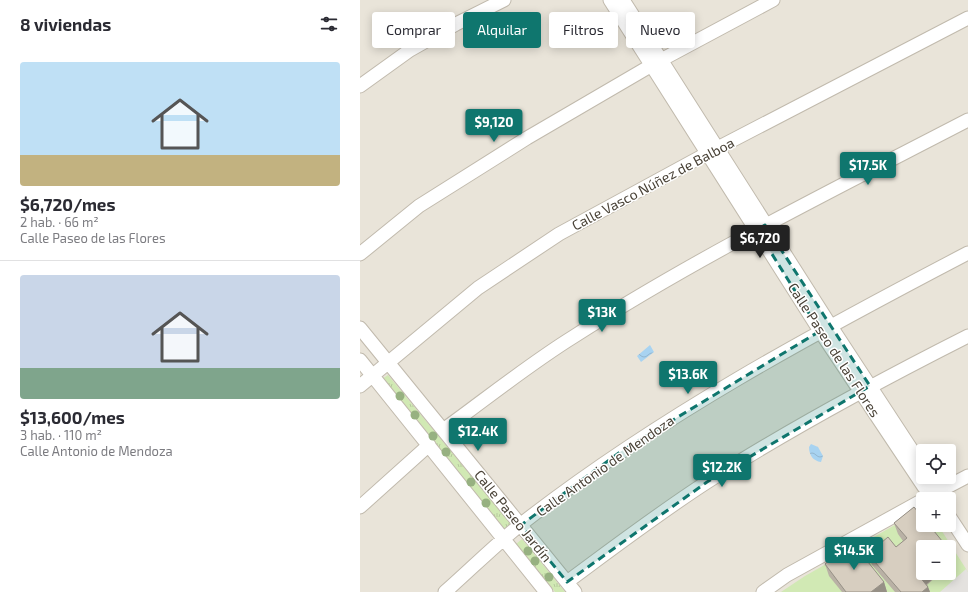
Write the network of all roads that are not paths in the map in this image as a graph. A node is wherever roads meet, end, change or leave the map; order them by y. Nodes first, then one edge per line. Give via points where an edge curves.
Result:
1 (504, 0) edge
2 (610, 0) edge
3 (623, 0) edge
4 (773, 0) edge
5 (968, 18) edge
6 (656, 63) junction
7 (360, 86) edge
8 (968, 120) edge
9 (713, 150) junction
10 (761, 227) junction
11 (968, 253) edge
12 (360, 254) edge
13 (360, 328) edge
14 (825, 328) junction
15 (968, 336) edge
16 (360, 360) edge
17 (387, 362) junction
18 (372, 375) junction
19 (360, 386) edge
20 (866, 389) junction
21 (444, 430) junction
22 (429, 445) junction
23 (916, 457) edge
24 (968, 476) edge
25 (927, 492) edge
26 (940, 492) edge
27 (916, 506) edge
28 (360, 507) edge
29 (521, 525) junction
30 (956, 527) edge
31 (504, 539) junction
32 (968, 545) edge
33 (571, 587) edge
34 (445, 592) edge
35 (546, 592) edge
36 (763, 592) edge

1 - 7 street via 410,50
2 - 6 street, Calle Paseo de las Flores
3 - 6 street, Calle Paseo de las Flores
4 - 6 street
5 - 9 street, Calle Vasco Núñez de Balboa
6 - 9 street, Calle Paseo de las Flores
6 - 12 street via 527,138 425,202
8 - 10 street
9 - 10 street, Calle Paseo de las Flores
9 - 17 street, Calle Vasco Núñez de Balboa via 559,234 478,288
10 - 14 street, Calle Paseo de las Flores
10 - 21 street via 653,288 572,338
11 - 14 street, Calle Antonio de Mendoza
13 - 17 street, Calle Paseo Jardín
14 - 20 street, Calle Paseo de las Flores
14 - 29 street, Calle Antonio de Mendoza via 620,452
15 - 20 street
16 - 18 street, Calle Paseo Jardín
17 - 18 street, Calle Vasco Núñez de Balboa
17 - 21 street, Calle Paseo Jardín
18 - 19 street, Calle Vasco Núñez de Balboa
18 - 22 street, Calle Paseo Jardín
20 - 23 street, Calle Paseo de las Flores
20 - 25 street, Calle Paseo de las Flores
20 - 33 street via 707,482 639,528
21 - 29 street, Calle Paseo Jardín
22 - 28 street
22 - 31 street, Calle Paseo Jardín
24 - 26 street
27 - 36 street via 787,576
29 - 31 street, Calle Antonio de Mendoza
29 - 33 street, Calle Paseo Jardín
30 - 32 street
31 - 34 street, Calle Antonio de Mendoza
31 - 35 street, Calle Paseo Jardín

